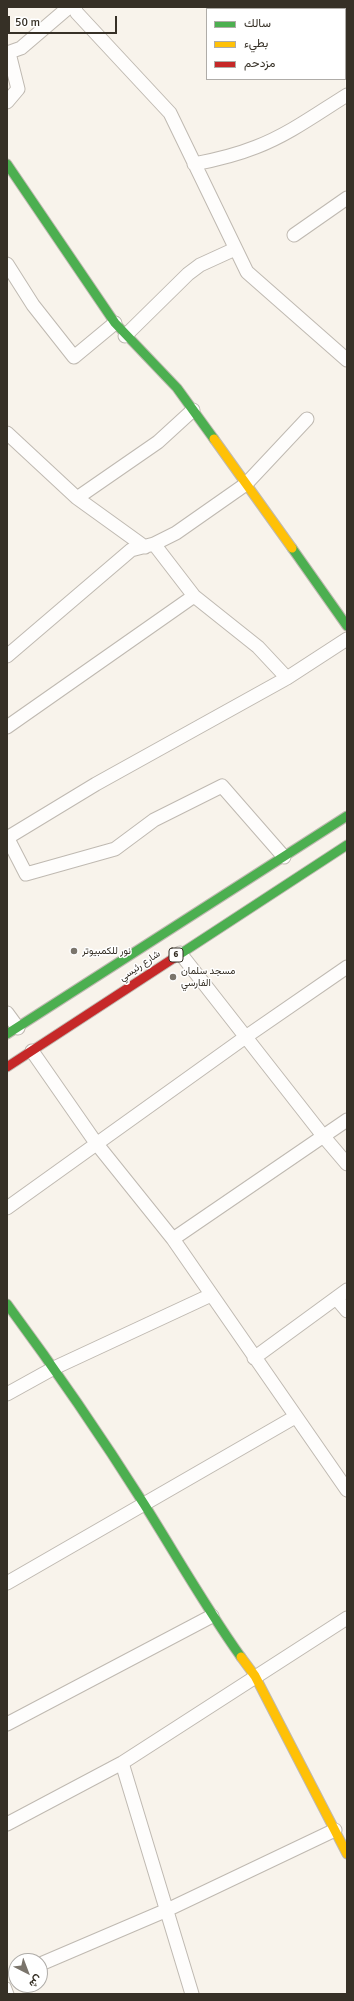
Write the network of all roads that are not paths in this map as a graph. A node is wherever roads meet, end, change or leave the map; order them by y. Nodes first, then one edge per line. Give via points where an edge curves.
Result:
1 (68, 7) edge
2 (74, 7) edge
3 (8, 53) edge
4 (347, 95) edge
5 (7, 102) edge
6 (7, 164) edge
7 (194, 164) junction
8 (347, 198) edge
9 (294, 235) dead end
10 (235, 249) junction
11 (7, 264) edge
12 (115, 324) junction
13 (125, 336) junction
14 (347, 360) edge
15 (193, 410) junction
16 (307, 419) dead end
17 (7, 433) edge
18 (246, 484) junction
19 (77, 498) junction
20 (149, 545) junction
21 (194, 596) junction
22 (347, 626) edge
23 (347, 639) edge
24 (7, 656) edge
25 (287, 678) junction
26 (7, 727) edge
27 (347, 816) edge
28 (8, 838) edge
29 (347, 844) edge
30 (284, 857) junction
31 (180, 952) junction
32 (347, 967) edge
33 (7, 1013) edge
34 (12, 1031) edge
35 (247, 1036) junction
36 (32, 1051) junction
37 (7, 1067) edge
38 (347, 1120) edge
39 (324, 1137) junction
40 (96, 1143) junction
41 (347, 1164) edge
42 (7, 1208) edge
43 (172, 1239) junction
44 (347, 1290) edge
45 (211, 1295) junction
46 (336, 1298) junction
47 (7, 1304) edge
48 (347, 1311) edge
49 (254, 1358) junction
50 (54, 1368) junction
51 (7, 1394) edge
52 (295, 1417) junction
53 (347, 1490) edge
54 (144, 1504) junction
55 (7, 1583) edge
56 (212, 1616) junction
57 (347, 1618) edge
58 (255, 1676) junction
59 (7, 1724) edge
60 (122, 1762) junction
61 (7, 1824) edge
62 (334, 1830) junction
63 (347, 1854) edge
64 (167, 1910) junction
65 (48, 1961) edge
66 (7, 1986) edge
67 (10, 1994) edge
68 (192, 1994) edge

1 - 3 street via 21,48
2 - 7 street via 170,113
3 - 5 street via 18,89
4 - 7 street via 281,136 227,157
6 - 12 main road
7 - 10 street
8 - 9 street
10 - 13 street via 200,265 188,274
10 - 14 street via 247,272
11 - 12 street via 33,305 74,357
12 - 13 main road
13 - 15 main road via 177,388
15 - 18 main road
15 - 19 street via 158,442
16 - 18 street
17 - 19 street
18 - 20 street via 176,533
18 - 22 main road
19 - 20 street
20 - 21 street
20 - 24 street via 131,550
21 - 25 street via 258,647
21 - 26 street
23 - 25 street
25 - 28 street via 96,784
27 - 30 main road, شارع رئيسي / 6
28 - 30 street via 26,874 115,849 154,820 222,786
29 - 31 main road, شارع رئيسي / 6
30 - 34 main road, شارع رئيسي / 6
31 - 35 street
31 - 36 main road, شارع رئيسي / 6
32 - 35 street
33 - 34 street
35 - 39 street
35 - 40 street
36 - 37 main road, شارع رئيسي / 6
36 - 40 street
38 - 39 street
39 - 41 street
39 - 43 street
40 - 42 street
40 - 43 street
43 - 45 street
44 - 46 street
45 - 49 street
45 - 50 street
46 - 48 street
46 - 49 street
47 - 50 main road
49 - 52 street
50 - 51 street
50 - 54 main road
52 - 53 street
52 - 54 street
54 - 55 street
54 - 56 main road
56 - 58 main road
56 - 59 street
57 - 58 street
58 - 60 street
58 - 62 main road
60 - 61 street
60 - 64 street
62 - 63 main road
62 - 64 street
64 - 65 street
64 - 68 street
66 - 67 lane

